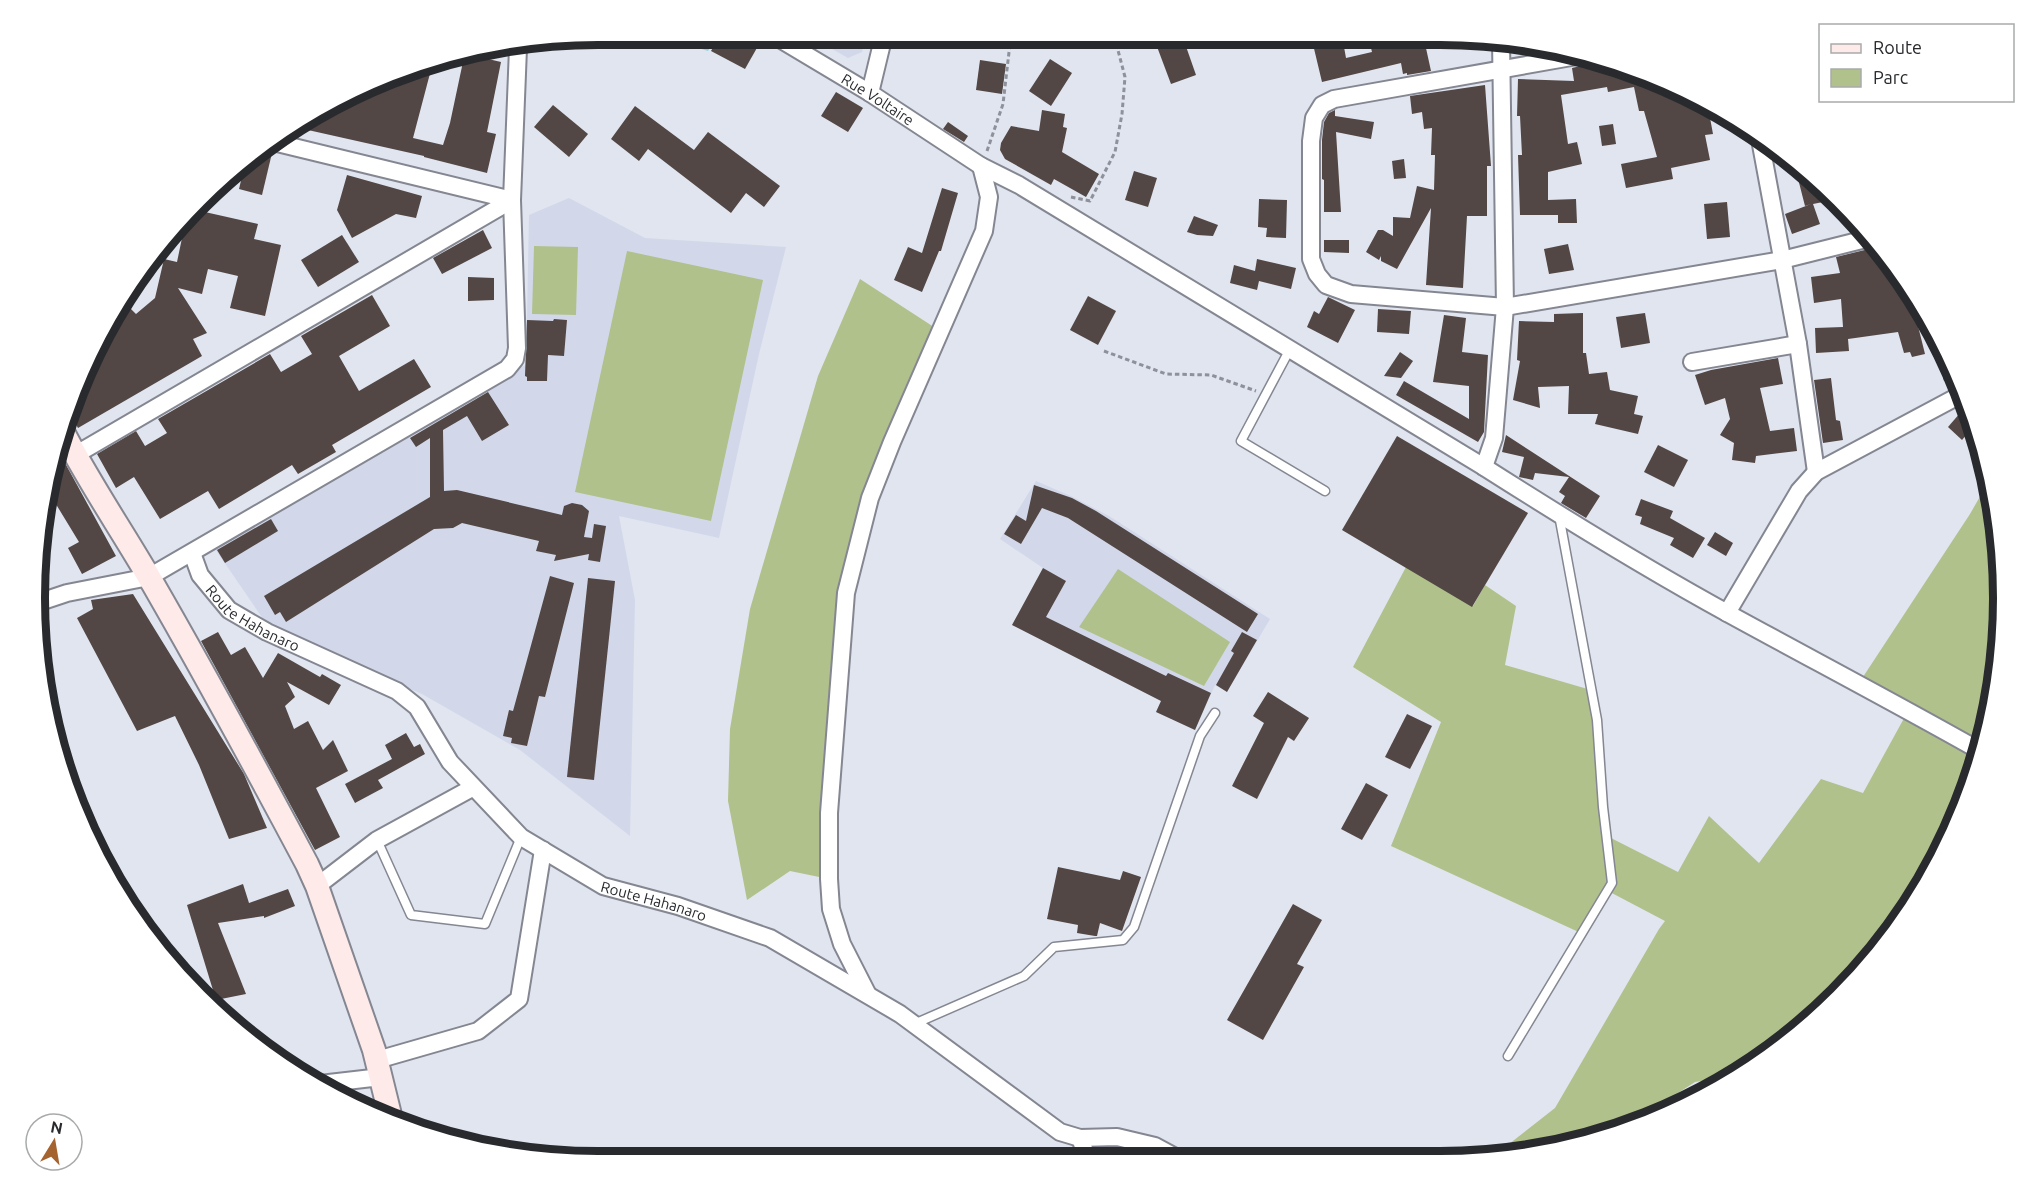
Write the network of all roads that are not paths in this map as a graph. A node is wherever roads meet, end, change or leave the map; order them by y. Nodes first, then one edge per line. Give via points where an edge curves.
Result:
1 (790, 45) edge
2 (882, 45) edge
3 (1502, 49) edge
4 (518, 51) edge
5 (1561, 59) edge
6 (1503, 69) junction
7 (870, 93) junction
8 (283, 144) edge
9 (1762, 148) edge
10 (981, 166) junction
11 (512, 200) junction
12 (1862, 240) edge
13 (1782, 260) junction
14 (1506, 307) junction
15 (1798, 344) junction
16 (1290, 349) junction
17 (1692, 362) dead end
18 (1955, 398) edge
19 (68, 441) edge
20 (75, 455) junction
21 (1484, 467) junction
22 (1816, 472) junction
23 (1325, 491) dead end
24 (1559, 514) junction
25 (192, 553) junction
26 (148, 577) junction
27 (45, 601) edge
28 (1727, 613) junction
29 (1215, 713) dead end
30 (1972, 747) edge
31 (472, 788) junction
32 (521, 837) junction
33 (376, 840) junction
34 (543, 850) junction
35 (317, 886) junction
36 (868, 994) junction
37 (913, 1024) junction
38 (1508, 1056) dead end
39 (379, 1069) junction
40 (330, 1082) edge
41 (389, 1110) edge
42 (1080, 1138) junction
43 (1085, 1151) edge
44 (1164, 1151) edge

1 - 7 street, Rue Voltaire
2 - 7 street
3 - 6 street
4 - 11 street
5 - 6 street
6 - 14 street
6 - 14 street via 1334,99 1322,105 1314,118 1311,141 1311,259 1326,285 1351,294
7 - 10 street, Rue Voltaire
8 - 11 street
9 - 13 street
10 - 16 street, Rue Voltaire via 1019,185
10 - 36 street via 989,197 984,231 870,498 846,593 829,813 829,879 831,909 842,944
11 - 20 street
11 - 25 street via 517,348 507,369
12 - 13 street
13 - 14 street
13 - 15 street
14 - 21 street via 1494,438
15 - 17 street
15 - 22 street
16 - 21 street, Rue Voltaire
16 - 23 lane via 1241,441
18 - 22 street
19 - 20 main road
20 - 26 main road
21 - 24 street, Rue Voltaire
22 - 28 street via 1798,491
24 - 28 street, Rue Voltaire
24 - 38 lane via 1597,720 1612,884
25 - 26 street
25 - 31 street, Route Hahanaro via 200,574 229,610 267,632 397,691 417,707 450,762
26 - 27 street
26 - 35 main road via 231,720
28 - 30 street, Rue Voltaire
29 - 37 lane via 1200,736 1134,927 1123,940 1054,947 1024,976
31 - 32 street, Route Hahanaro
31 - 33 street
32 - 33 lane via 485,924 411,915
32 - 34 street, Route Hahanaro
33 - 35 street
34 - 36 street, Route Hahanaro via 603,886 678,906 770,938
34 - 39 street via 519,999 478,1031
35 - 39 main road
36 - 37 street, Route Hahanaro
37 - 42 street, Route Hahanaro via 1060,1132
39 - 40 street
39 - 41 main road
42 - 43 street
42 - 44 street, Route Hahanaro via 1116,1137

